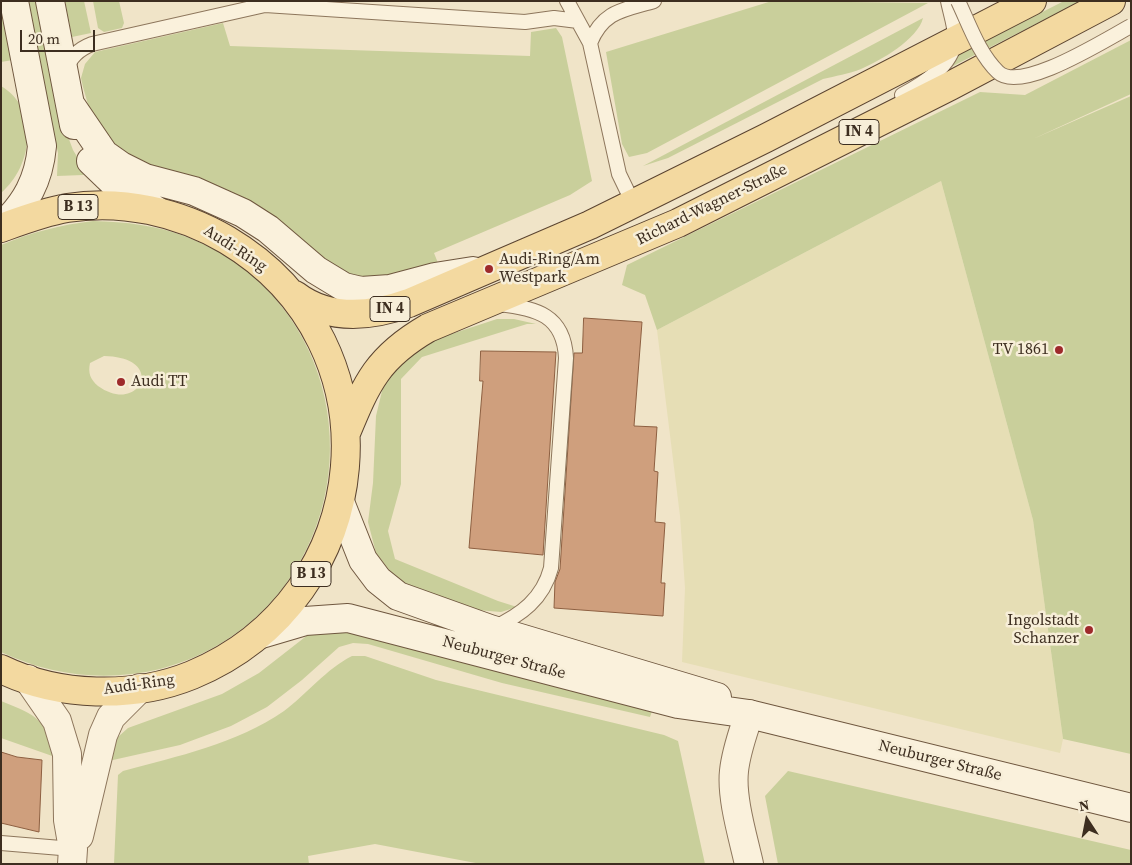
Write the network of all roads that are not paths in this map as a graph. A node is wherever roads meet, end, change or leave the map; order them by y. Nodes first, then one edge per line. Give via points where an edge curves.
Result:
1 (14, 1) edge
2 (50, 1) edge
3 (567, 1) edge
4 (654, 1) edge
5 (948, 1) edge
6 (958, 1) edge
7 (1032, 1) edge
8 (1111, 1) edge
9 (578, 21) junction
10 (1131, 26) edge
11 (955, 40) junction
12 (590, 44) junction
13 (65, 78) junction
14 (72, 107) junction
15 (749, 189) junction
16 (633, 204) junction
17 (157, 212) junction
18 (1, 227) edge
19 (489, 269) junction
20 (289, 291) junction
21 (491, 303) junction
22 (346, 435) junction
23 (340, 502) junction
24 (490, 629) junction
25 (261, 634) junction
26 (1, 669) edge
27 (28, 679) junction
28 (140, 688) junction
29 (749, 714) junction
30 (1131, 808) edge
31 (1, 844) edge
32 (73, 856) edge
33 (749, 864) edge

1 - 18 main road via 42,146 41,161 24,204
2 - 13 main road
3 - 9 lane
4 - 12 lane via 612,13 596,27
5 - 11 lane
6 - 10 lane, bridge via 986,58 998,73 1008,78 1028,77 1047,70
7 - 11 main road, IN 4
8 - 15 main road, Richard-Wagner-Straße / IN 4
9 - 12 lane
9 - 13 lane via 554,18 525,22 265,5 85,46 66,68
11 - 15 lane via 946,63 919,86 758,172
11 - 16 main road, IN 4
12 - 16 lane via 619,174
13 - 14 main road
14 - 17 main road via 76,134 87,157 105,176
14 - 19 main road via 104,154 121,166 145,178 194,191 243,213 268,229 316,270 344,287 361,291 390,289 435,277
15 - 21 main road, Richard-Wagner-Straße / IN 4 via 604,256
16 - 19 main road, IN 4
17 - 18 main road, Audi-Ring / B 13 via 112,206 67,208
17 - 20 main road, Audi-Ring / B 13 via 201,226 232,243 257,260
19 - 20 main road, IN 4 via 400,306 366,314 323,311
20 - 22 main road, Audi-Ring / B 13 via 315,328 333,369
21 - 22 main road, Richard-Wagner-Straße / IN 4 via 428,328 399,346 387,357 366,389
21 - 24 lane via 540,313 552,320 565,343 551,568 547,582 527,609
22 - 23 main road, Audi-Ring / B 13
23 - 24 main road, Neuburger Straße / B 13 via 363,560 387,588 417,604
23 - 25 main road, Audi-Ring / B 13 via 318,564 292,602
24 - 29 main road, Neuburger Straße / B 13 via 715,696
25 - 28 main road, Audi-Ring / B 13 via 205,669
25 - 29 main road, Neuburger Straße / B 13 via 305,621 348,618 678,704
26 - 27 main road, Audi-Ring / B 13
27 - 28 main road, Audi-Ring / B 13 via 87,691
27 - 32 main road via 50,708 63,737 69,772 68,820
28 - 32 main road via 111,717 103,735
29 - 30 main road, Neuburger Straße / B 13
29 - 33 main road via 734,773
31 - 32 lane

